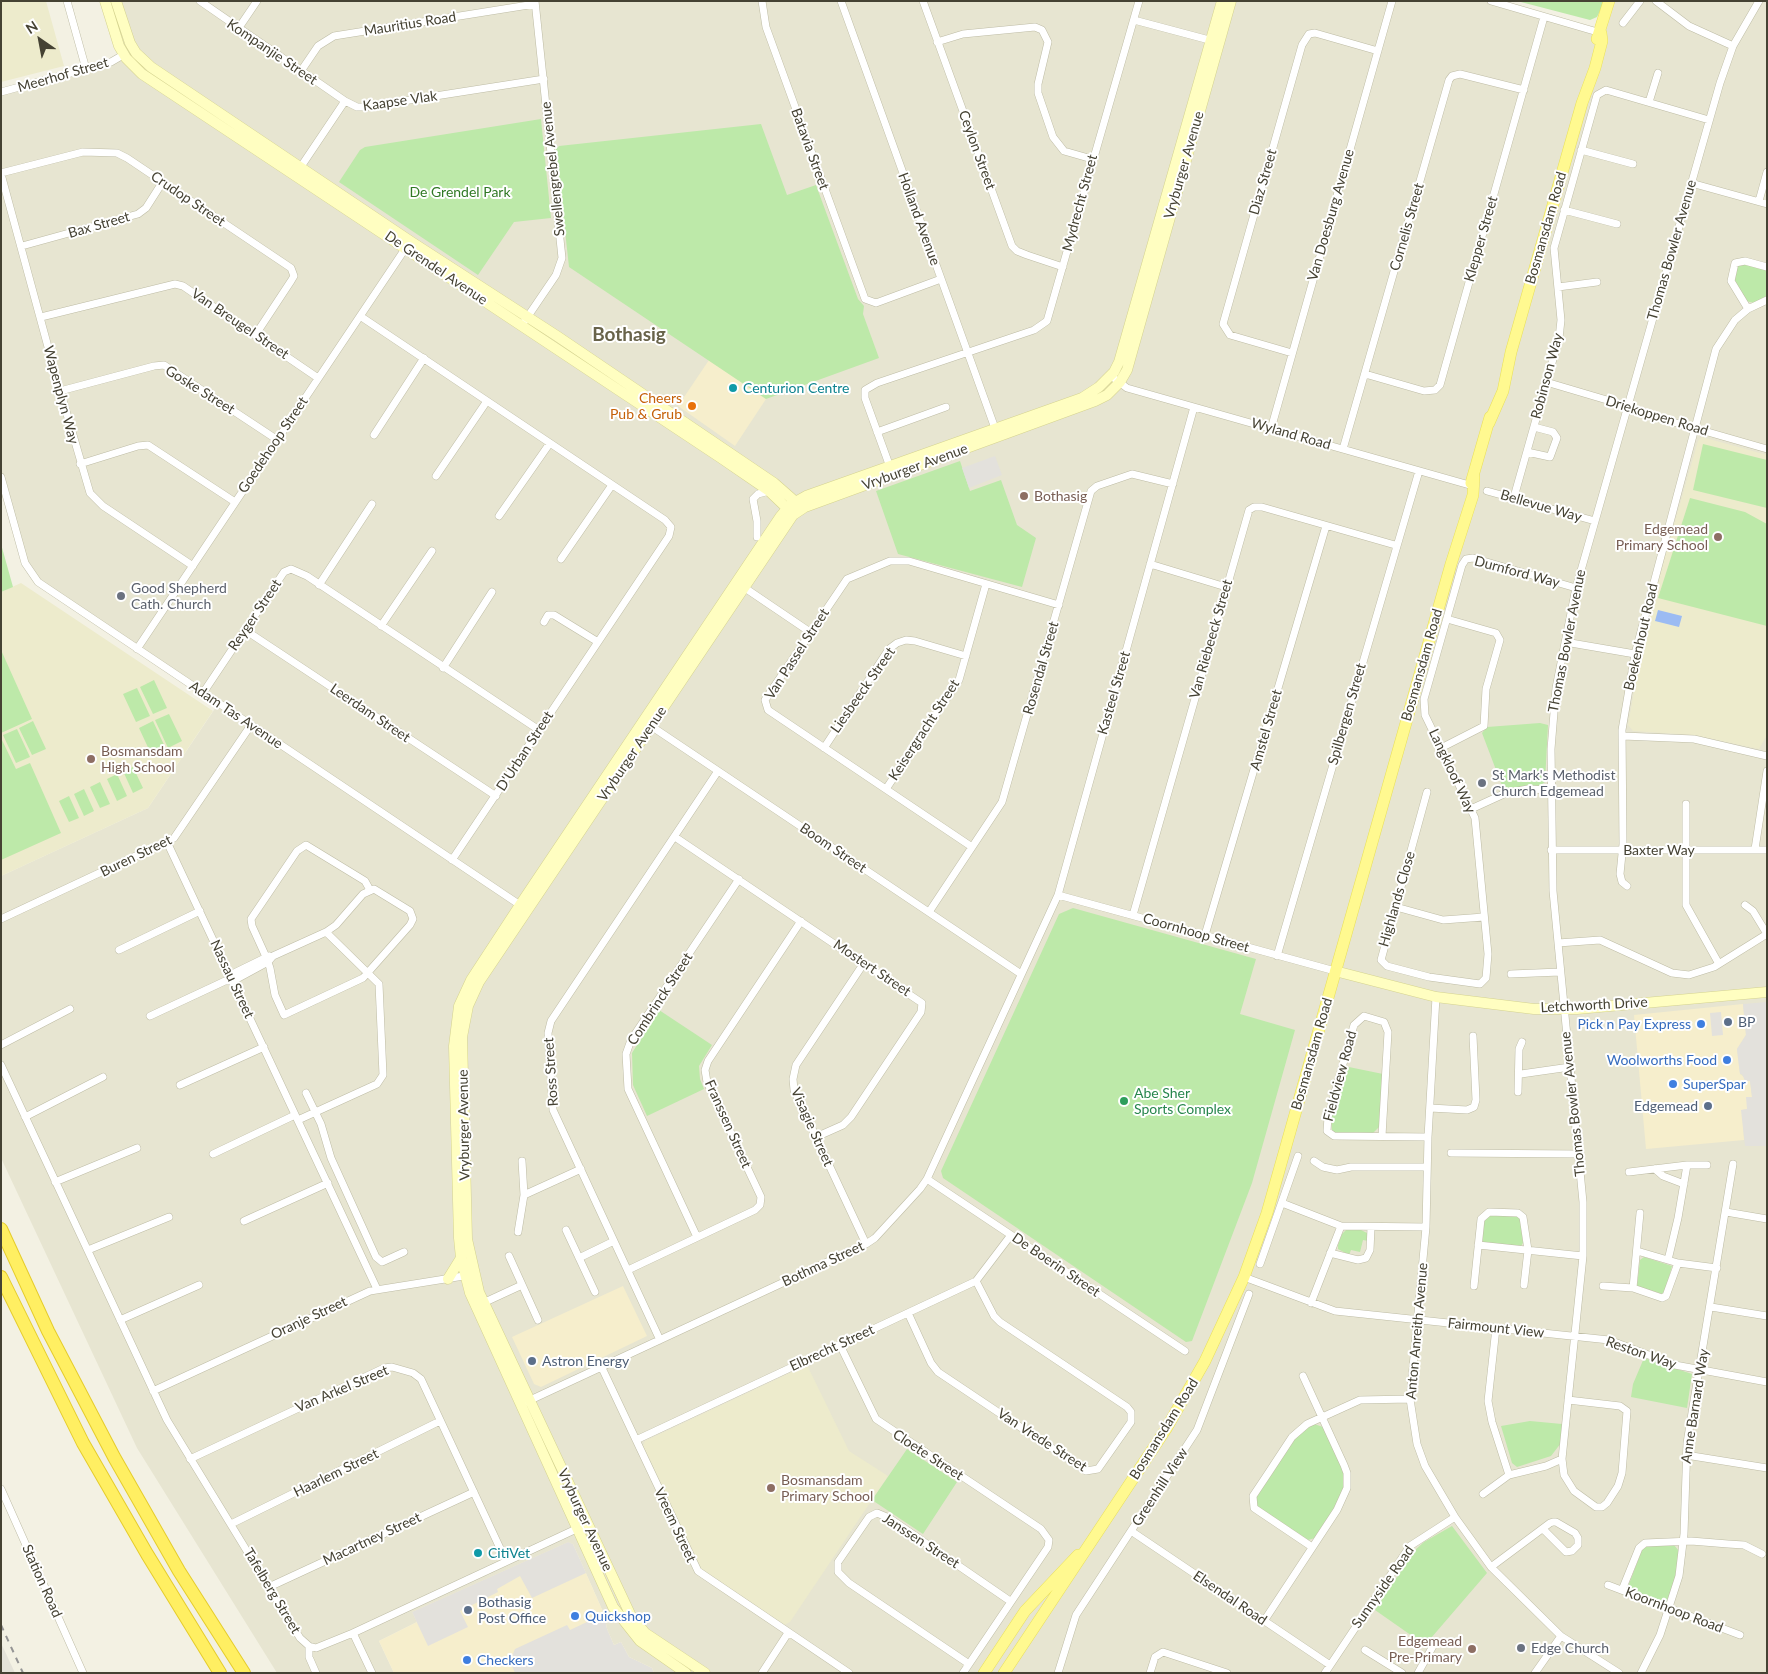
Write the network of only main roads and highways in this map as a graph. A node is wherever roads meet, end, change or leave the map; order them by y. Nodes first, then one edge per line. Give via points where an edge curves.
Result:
1 (1609, 1) edge
2 (1, 1229) edge
3 (1, 1277) edge
4 (1109, 1518) junction
5 (220, 1673) edge
6 (244, 1673) edge
7 (984, 1673) edge
8 (1004, 1673) edge

1 - 4 main road, Bosmansdam Road via 1595,68 1511,352 1492,405 1456,565 1267,1213 1244,1277 1205,1361
2 - 6 highway via 40,1315 103,1437 173,1561
3 - 5 highway via 83,1442 146,1554
4 - 7 main road, Bosmansdam Road via 1031,1604
4 - 8 main road, Bosmansdam Road

